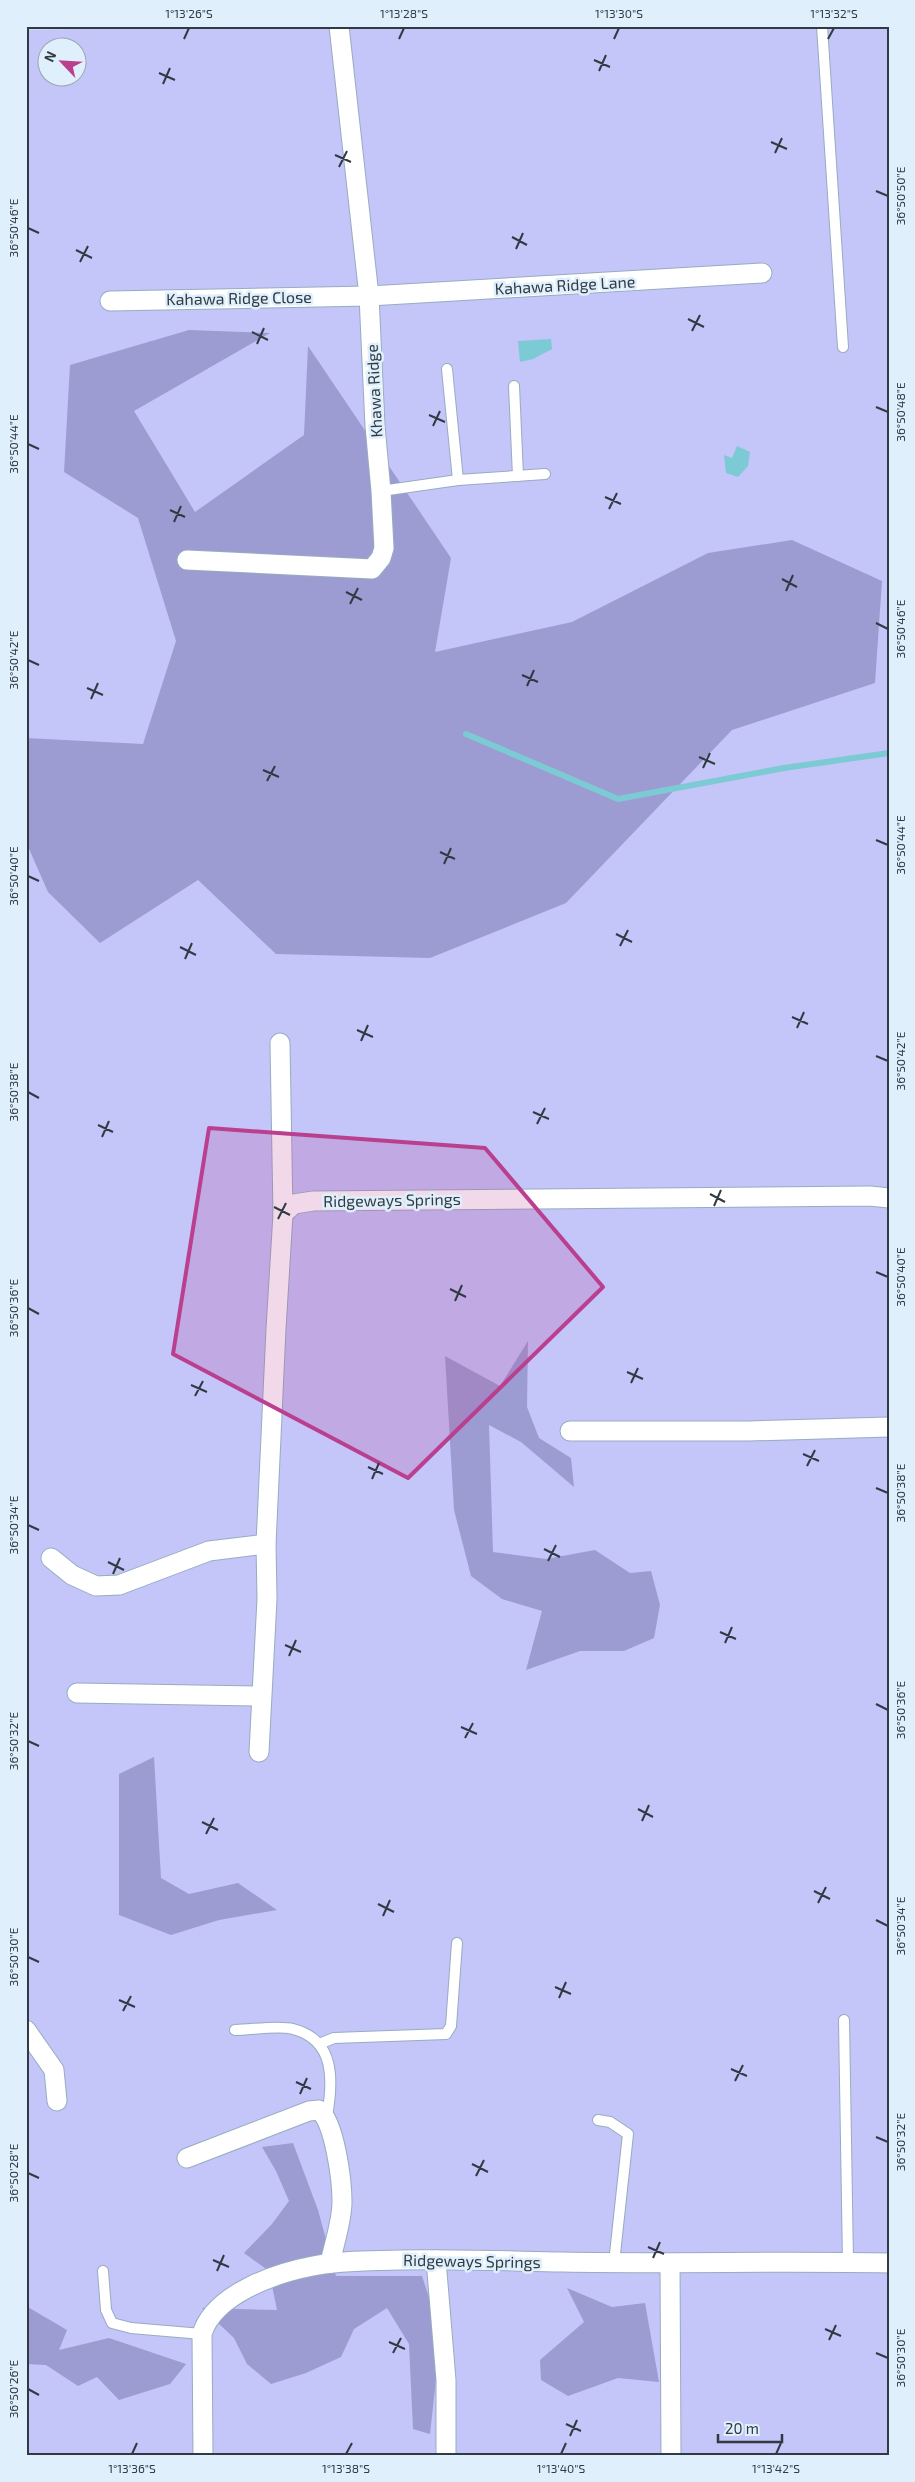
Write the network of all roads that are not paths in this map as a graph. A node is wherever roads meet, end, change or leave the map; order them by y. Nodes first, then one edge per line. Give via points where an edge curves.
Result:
1 (339, 26) edge
2 (822, 26) edge
3 (762, 273) dead end
4 (369, 296) junction
5 (110, 301) dead end
6 (843, 347) dead end
7 (447, 369) dead end
8 (514, 386) dead end
9 (545, 474) dead end
10 (518, 476) junction
11 (458, 480) junction
12 (381, 492) junction
13 (187, 560) dead end
14 (280, 1043) dead end
15 (889, 1198) edge
16 (283, 1214) junction
17 (889, 1427) edge
18 (570, 1432) dead end
19 (266, 1544) junction
20 (51, 1558) dead end
21 (77, 1693) dead end
22 (261, 1696) junction
23 (259, 1752) dead end
24 (457, 1942) dead end
25 (844, 2020) dead end
26 (26, 2030) edge
27 (235, 2030) dead end
28 (319, 2044) junction
29 (56, 2101) dead end
30 (326, 2116) junction
31 (598, 2120) dead end
32 (188, 2158) dead end
33 (436, 2260) junction
34 (848, 2262) junction
35 (330, 2263) junction
36 (614, 2263) junction
37 (670, 2264) junction
38 (889, 2264) edge
39 (104, 2271) dead end
40 (202, 2334) junction
41 (203, 2456) edge
42 (446, 2456) edge
43 (671, 2456) edge

1 - 4 street, Khawa Ridge
2 - 6 lane
3 - 4 street, Kahawa Ridge Lane
4 - 5 street, Kahawa Ridge Close
4 - 12 street, Khawa Ridge via 374,426
7 - 11 lane
8 - 10 lane
9 - 10 lane
10 - 11 lane
11 - 12 lane
12 - 13 street, Khawa Ridge via 384,548 372,569
14 - 16 street
15 - 16 street, Ridgeways Springs via 313,1201 294,1204
16 - 19 street
17 - 18 street
19 - 20 street via 209,1551 119,1585 96,1586 72,1575
19 - 22 street via 267,1599
21 - 22 street
22 - 23 street
24 - 28 lane via 451,2026 446,2034 334,2038
25 - 34 lane
26 - 29 street via 54,2070
27 - 28 lane via 293,2029
28 - 30 lane via 330,2064 332,2090
30 - 32 street via 319,2110 310,2110
30 - 35 street via 332,2130 342,2203
31 - 36 lane via 610,2122 628,2134
33 - 35 street, Ridgeways Springs
33 - 36 street, Ridgeways Springs
33 - 42 street via 446,2380
34 - 37 street, Ridgeways Springs
34 - 38 street, Ridgeways Springs
35 - 40 street, Ridgeways Springs via 286,2273 227,2299 213,2313
36 - 37 street, Ridgeways Springs
37 - 43 street
39 - 40 lane via 106,2310 112,2322 131,2328
40 - 41 street, Ridgeways Springs

